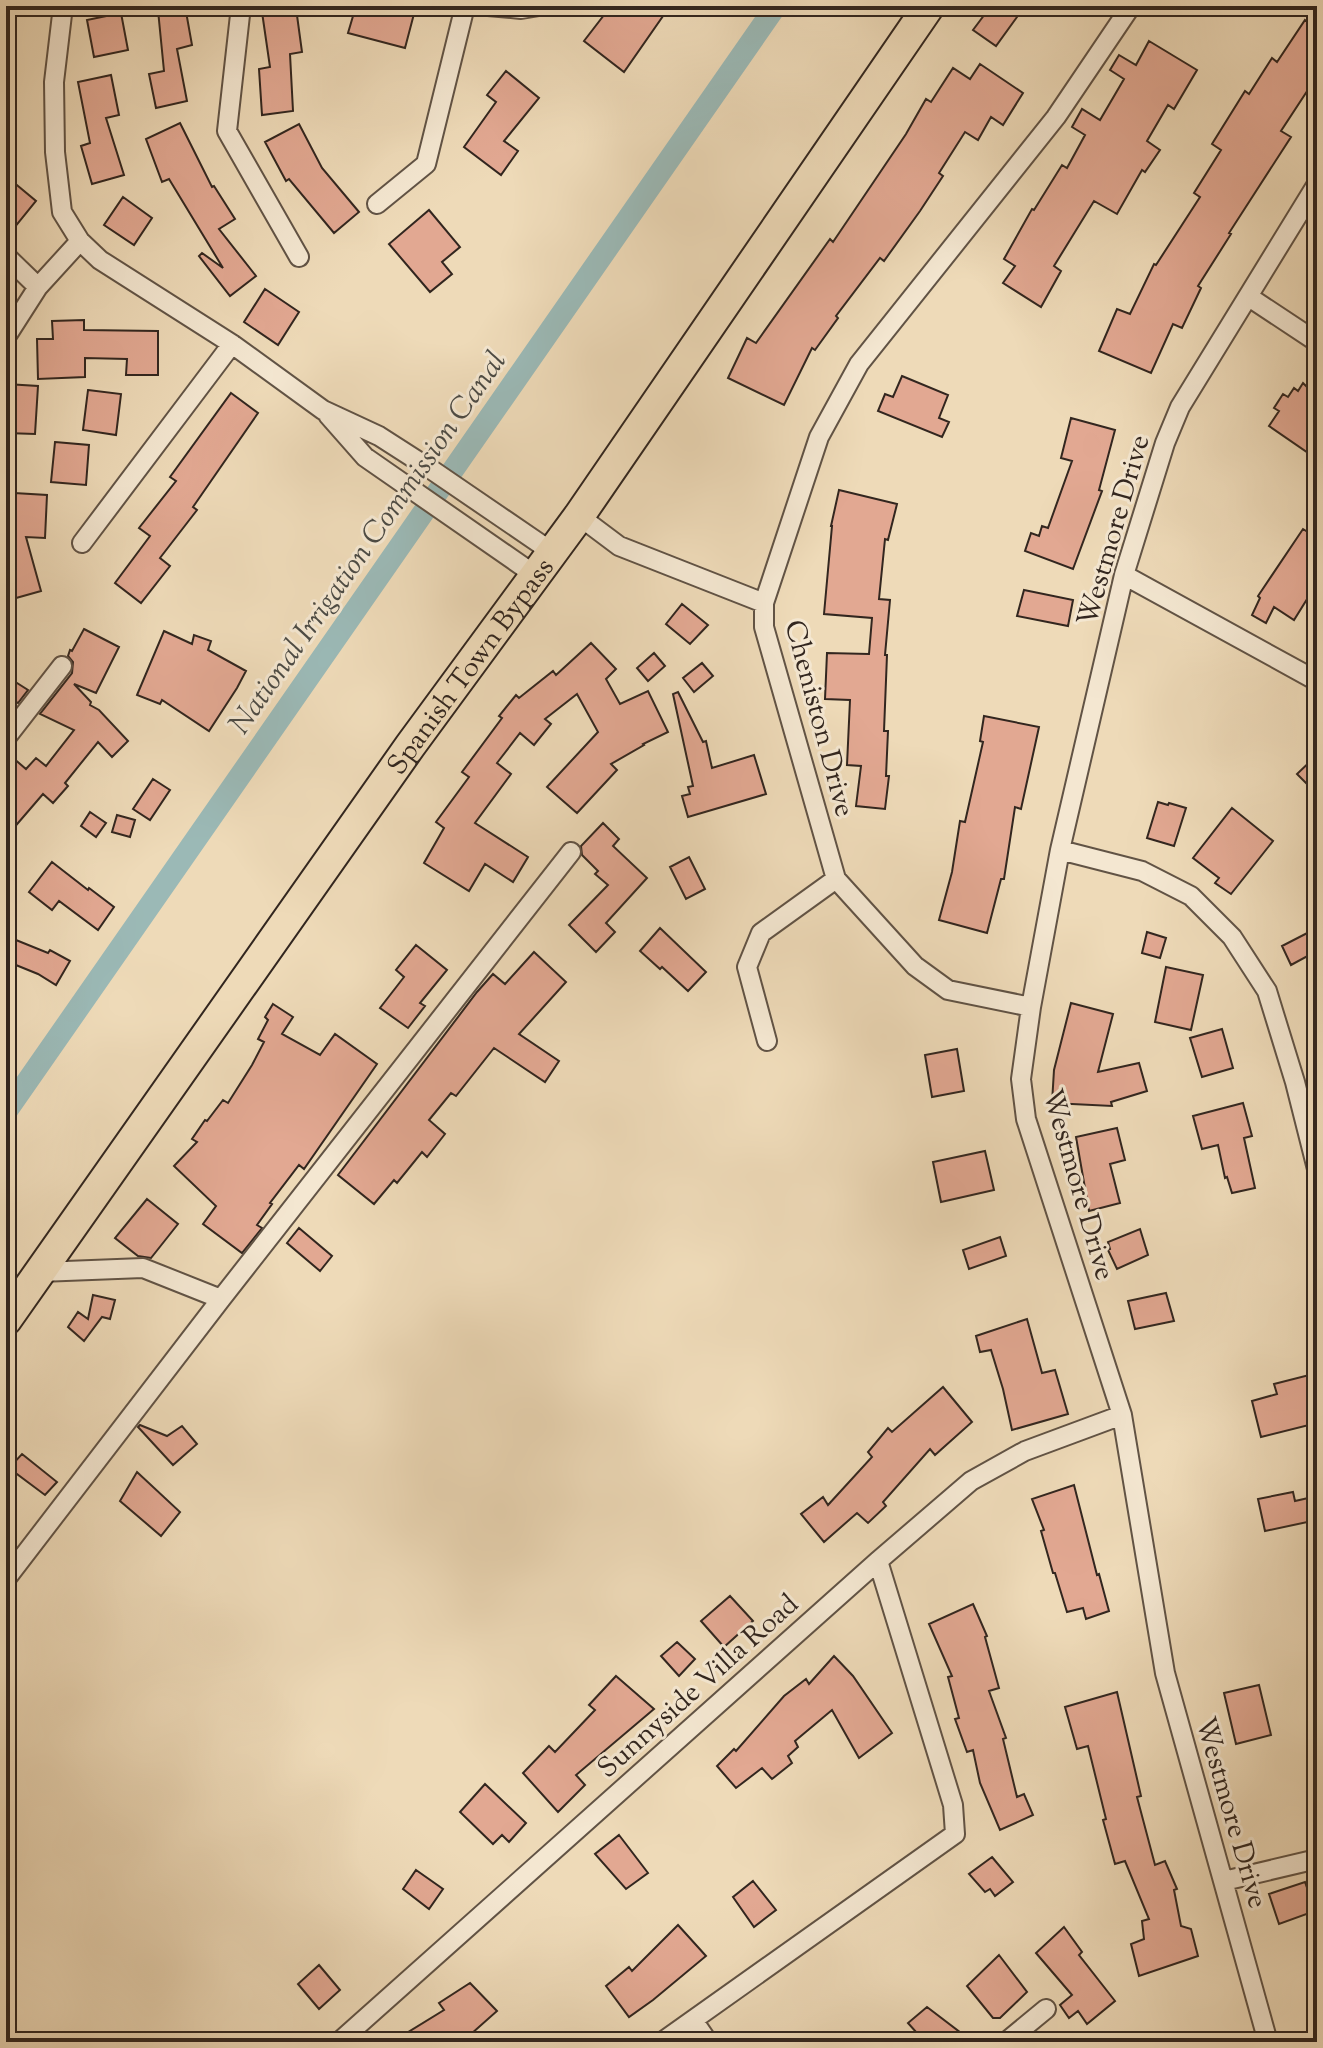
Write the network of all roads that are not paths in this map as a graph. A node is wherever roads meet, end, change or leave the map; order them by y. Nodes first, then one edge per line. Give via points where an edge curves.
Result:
1 (63, 6) edge
2 (241, 6) edge
3 (465, 6) edge
4 (488, 6) edge
5 (539, 6) edge
6 (929, 6) edge
7 (1131, 6) edge
8 (1317, 184) edge
9 (377, 204) dead end
10 (80, 241) junction
11 (6, 256) edge
12 (299, 257) dead end
13 (38, 287) junction
14 (1249, 297) junction
15 (6, 337) edge
16 (1317, 342) edge
17 (232, 344) junction
18 (323, 410) junction
19 (579, 516) junction
20 (82, 543) dead end
21 (543, 564) junction
22 (1124, 575) junction
23 (764, 603) junction
24 (62, 666) dead end
25 (1317, 681) edge
26 (6, 738) edge
27 (1060, 850) junction
28 (571, 852) dead end
29 (836, 879) junction
30 (1031, 1007) junction
31 (767, 1041) dead end
32 (1317, 1169) edge
33 (40, 1272) junction
34 (221, 1299) junction
35 (6, 1320) edge
36 (1122, 1415) junction
37 (878, 1561) junction
38 (6, 1579) edge
39 (1317, 1859) edge
40 (1224, 1881) junction
41 (1046, 2009) dead end
42 (693, 2020) junction
43 (339, 2042) edge
44 (662, 2042) edge
45 (708, 2042) edge
46 (1006, 2042) edge
47 (1268, 2042) edge

1 - 10 street via 54,82 55,152 62,212
2 - 12 street via 227,131
3 - 9 street via 426,164
4 - 5 street
6 - 19 main road, Spanish Town Bypass
7 - 23 street, Cheniston Drive via 1056,117 859,364 819,437
8 - 14 street, Westmore Drive
10 - 13 street
10 - 17 street via 100,260
11 - 13 street
13 - 15 street
14 - 16 street
14 - 22 street, Westmore Drive via 1180,407
17 - 18 street
17 - 20 street
18 - 21 street via 379,436 473,498
18 - 21 street via 365,457 420,496 455,520
19 - 21 main road, Spanish Town Bypass
19 - 23 street via 619,546
21 - 33 main road, Spanish Town Bypass
22 - 25 street
22 - 27 street, Westmore Drive
23 - 29 street, Cheniston Drive via 764,627
24 - 26 street
27 - 30 street, Westmore Drive
27 - 32 street via 1142,871 1191,896 1232,937 1267,991
28 - 34 street
29 - 30 street, Cheniston Drive via 915,966 948,990
29 - 31 street via 761,933 756,944 747,967
30 - 36 street, Westmore Drive via 1021,1079 1026,1119
33 - 34 street via 143,1268
33 - 35 main road, Spanish Town Bypass
34 - 38 street
36 - 37 street, Sunnyside Villa Road via 1025,1451 971,1481
36 - 40 street, Westmore Drive via 1165,1673
37 - 42 street via 953,1805 955,1834
37 - 43 street, Sunnyside Villa Road
39 - 40 street
40 - 47 street, Westmore Drive
41 - 46 street
42 - 44 street
42 - 45 street

